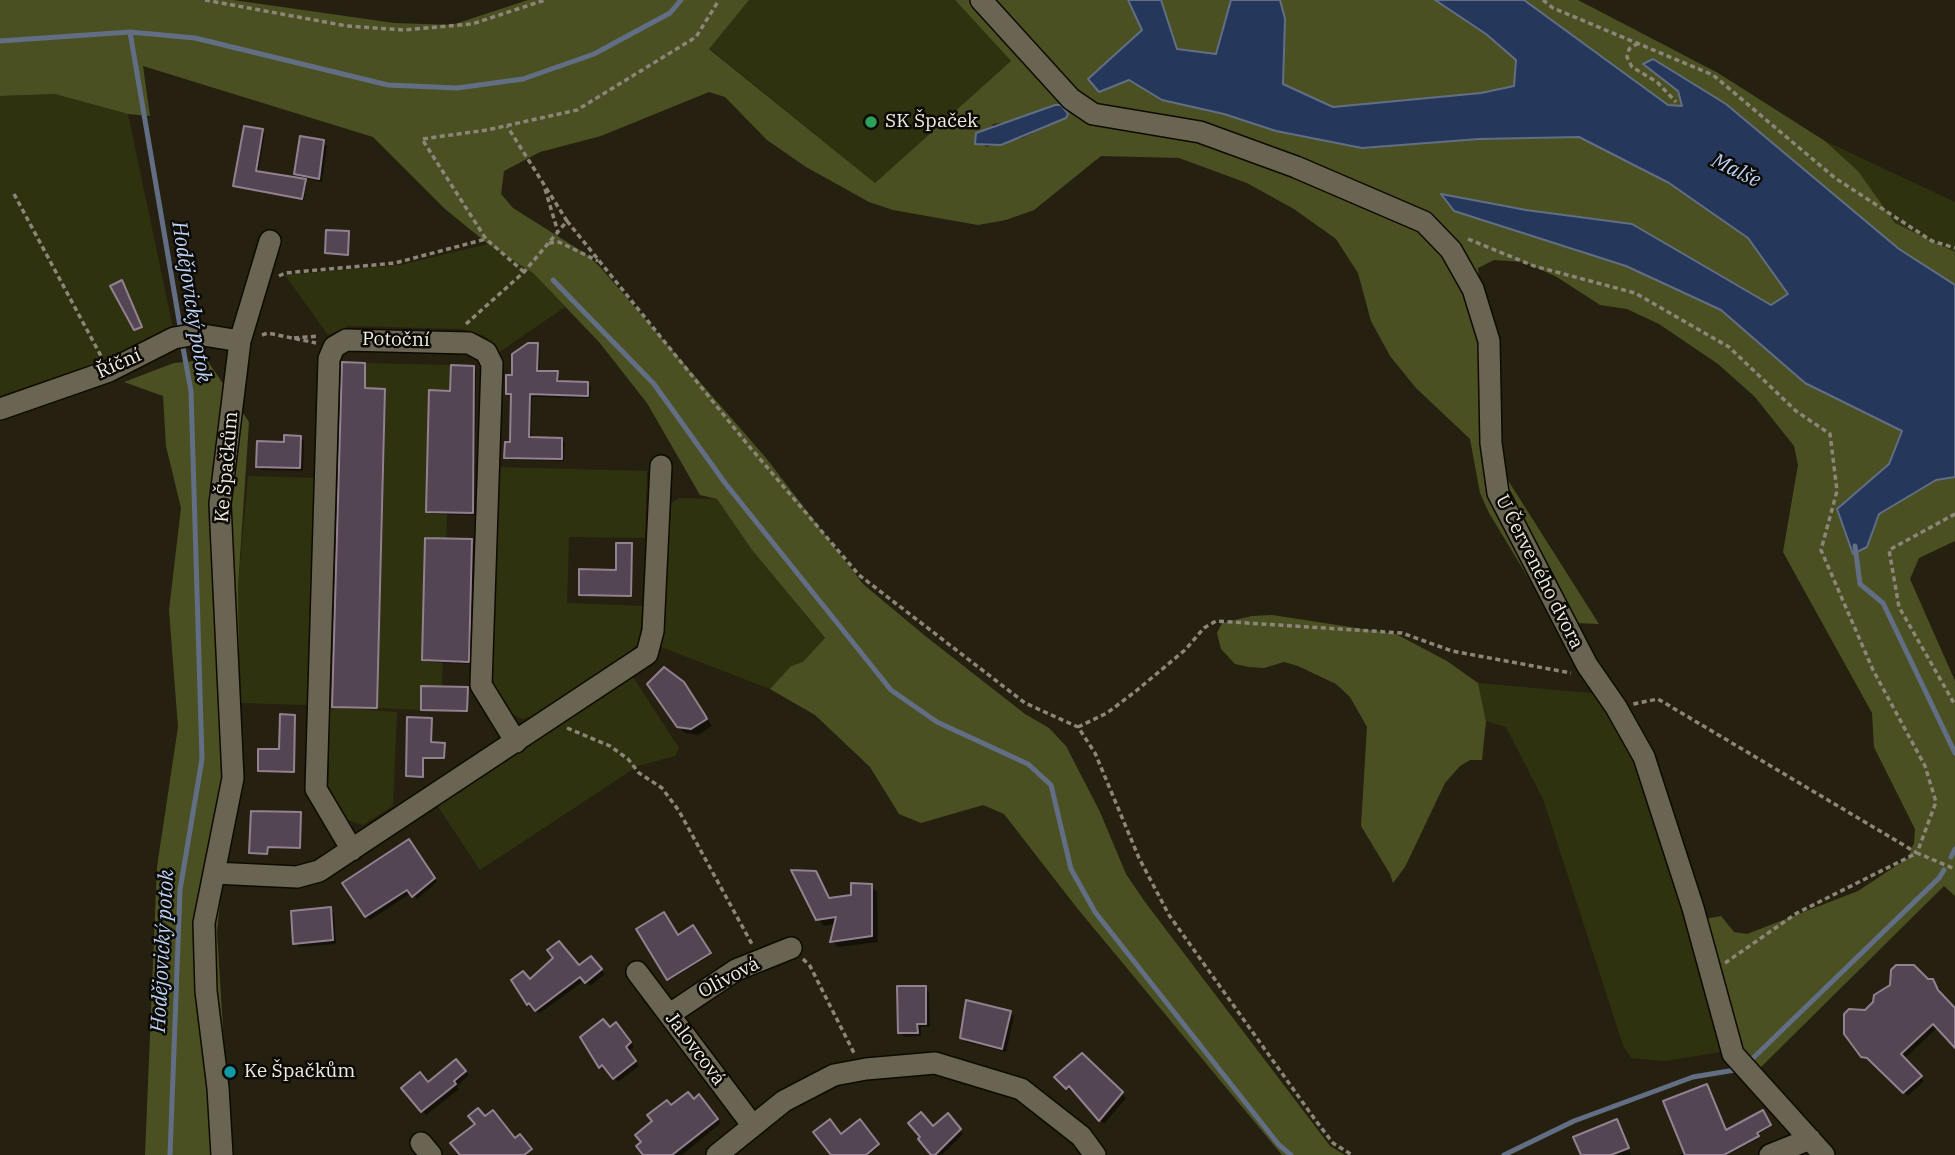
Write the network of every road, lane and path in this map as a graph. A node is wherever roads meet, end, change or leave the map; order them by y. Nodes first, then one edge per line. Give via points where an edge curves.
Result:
1 (205, 0) edge
2 (545, 0) edge
3 (719, 0) edge
4 (981, 0) edge
5 (1543, 0) edge
6 (1638, 43) junction
7 (1676, 102) dead end
8 (507, 126) junction
9 (544, 184) junction
10 (13, 194) dead end
11 (567, 221) junction
12 (558, 232) junction
13 (1461, 236) dead end
14 (486, 239) junction
15 (270, 241) dead end
16 (549, 243) junction
17 (1955, 248) edge
18 (600, 262) junction
19 (524, 272) junction
20 (256, 289) junction
21 (465, 324) dead end
22 (294, 338) dead end
23 (240, 341) junction
24 (109, 370) junction
25 (0, 409) edge
26 (661, 466) dead end
27 (1955, 514) edge
28 (1587, 665) junction
29 (1955, 705) edge
30 (1616, 707) junction
31 (548, 721) junction
32 (1077, 727) junction
33 (516, 742) junction
34 (352, 850) junction
35 (1917, 853) junction
36 (1955, 869) edge
37 (214, 873) junction
38 (791, 948) joint
39 (761, 960) junction
40 (637, 972) dead end
41 (1712, 972) junction
42 (670, 1014) junction
43 (866, 1069) junction
44 (753, 1126) junction
45 (1817, 1147) edge
46 (222, 1155) edge
47 (717, 1155) edge
48 (1095, 1155) edge
49 (1352, 1155) edge
50 (1770, 1155) edge

1 - 2 path via 348,26 404,30 472,24
3 - 8 path via 696,37 577,110
4 - 28 street, U Červeného dvora via 1071,99 1093,114 1200,132 1296,167 1424,222 1451,250 1473,289 1489,341 1497,493
5 - 6 path
6 - 7 path via 1627,57 1632,66
6 - 17 path via 1713,75 1835,178 1932,241
8 - 9 path
8 - 14 path via 422,139
9 - 11 path
9 - 12 path
10 - 24 path
11 - 12 path
11 - 18 path
12 - 16 path
13 - 35 path via 1534,266 1635,293 1729,347 1796,411 1830,433 1838,492 1821,550 1873,670 1925,766 1936,802
14 - 19 path
14 - 20 path via 395,262 285,273
15 - 20 street, Ke Špačkům
16 - 18 path via 559,242
16 - 19 path
18 - 32 path via 859,575 1025,703
19 - 21 path
20 - 23 street, Ke Špačkům
22 - 23 path via 268,333
23 - 24 street, Říční via 197,334 174,338
23 - 37 street, Ke Špačkům via 220,504 233,778
24 - 25 street, Říční
26 - 31 street via 653,631 647,654
27 - 29 path via 1889,550 1899,607
28 - 30 street, U Červeného dvora
28 - 32 path via 1574,674 1452,651 1402,633 1216,621 1136,691 1107,713
30 - 35 path via 1658,699
30 - 41 street, U Červeného dvora via 1644,757
31 - 33 street
31 - 39 path via 610,746 662,788
32 - 49 path via 1095,753 1139,858 1169,915 1316,1121 1333,1143
33 - 34 street
33 - 34 street, Potoční via 481,685 492,364 486,352 469,343 346,340 334,347 329,359 316,789
34 - 37 street via 308,876
35 - 36 path
35 - 41 path via 1797,913
37 - 46 street, Ke Špačkům via 204,937
38 - 39 street, Olivová
38 - 43 path via 810,966 848,1045
39 - 42 street, Olivová via 702,990
40 - 42 street, Jalovcová
41 - 45 street, U Červeného dvora via 1733,1054
42 - 44 street, Jalovcová
43 - 44 street via 808,1086
43 - 48 street via 935,1063 1021,1089 1080,1136
44 - 47 street
45 - 50 street

